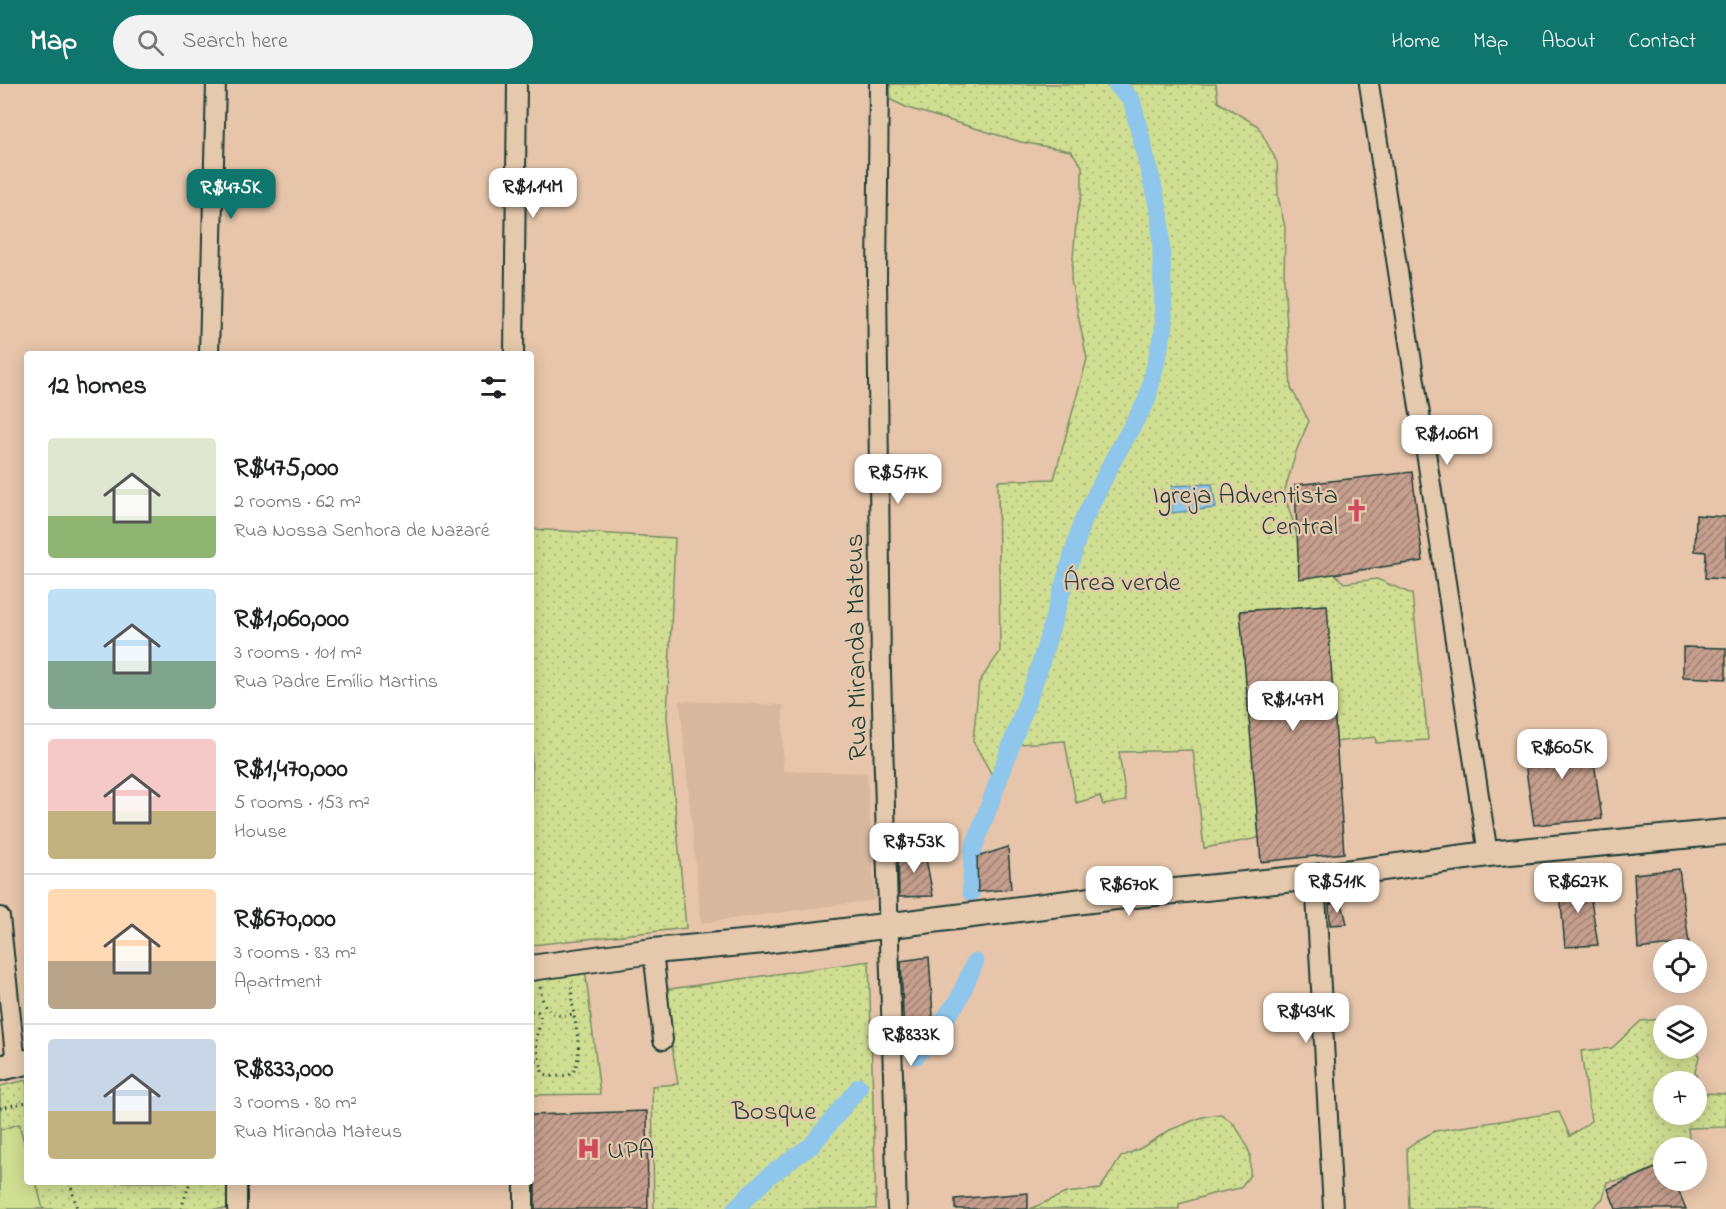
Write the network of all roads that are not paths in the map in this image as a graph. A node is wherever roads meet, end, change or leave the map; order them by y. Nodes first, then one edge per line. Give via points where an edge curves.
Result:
1 (216, 84) edge
2 (517, 84) edge
3 (879, 84) edge
4 (1369, 84) edge
5 (209, 351) edge
6 (514, 351) edge
7 (1726, 832) edge
8 (1488, 854) junction
9 (1315, 877) junction
10 (0, 917) edge
11 (888, 926) junction
12 (653, 951) junction
13 (534, 968) edge
14 (663, 1040) dead end
15 (14, 1065) edge
16 (237, 1185) edge
17 (524, 1185) edge
18 (237, 1209) edge
19 (524, 1209) edge
20 (897, 1209) edge
21 (1333, 1209) edge

1 - 5 street
2 - 6 street
3 - 11 street, Rua Miranda Mateus via 881,673
4 - 8 street
7 - 8 main road
8 - 9 main road
9 - 11 main road
9 - 21 street
10 - 15 street
11 - 12 main road
11 - 20 street, Rua Miranda Mateus
12 - 13 main road
12 - 14 street
16 - 18 street
17 - 19 street

